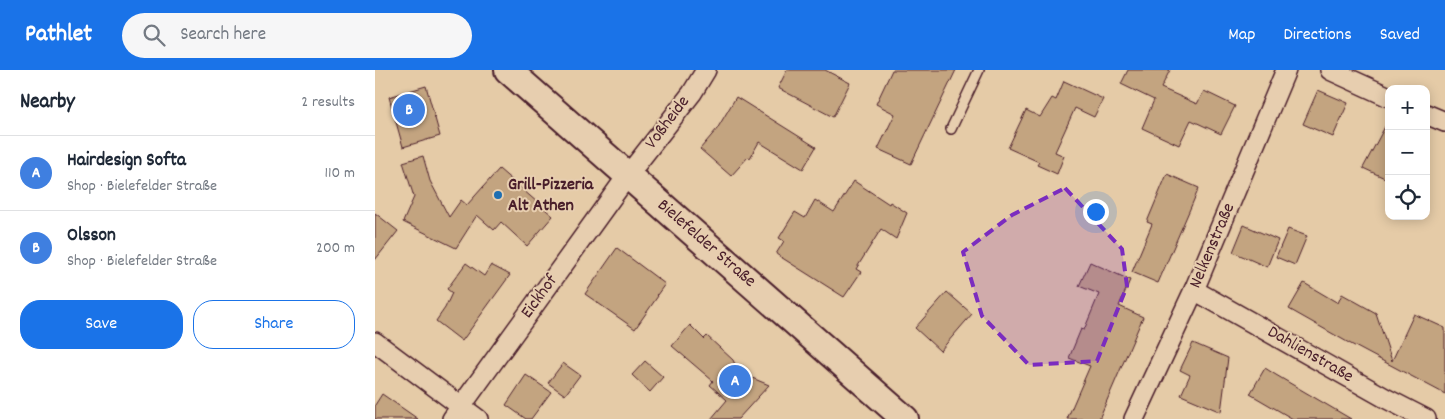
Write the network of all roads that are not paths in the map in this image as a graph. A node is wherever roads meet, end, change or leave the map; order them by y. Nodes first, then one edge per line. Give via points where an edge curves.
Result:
1 (508, 70) edge
2 (706, 70) edge
3 (979, 70) edge
4 (1286, 70) edge
5 (1330, 70) edge
6 (1385, 95) edge
7 (1430, 116) edge
8 (1445, 122) edge
9 (951, 129) dead end
10 (628, 175) junction
11 (1194, 290) junction
12 (375, 342) edge
13 (457, 412) edge
14 (478, 419) edge
15 (905, 419) edge
16 (1134, 419) edge
17 (1426, 419) edge

1 - 10 main road, Bielefelder Straße
2 - 10 street, Voßheide
3 - 9 lane
4 - 11 street, Nelkenstraße
5 - 6 street
7 - 8 street
10 - 13 street, Eickhof
10 - 15 main road, Bielefelder Straße
11 - 16 street, Nelkenstraße
11 - 17 street, Dahlienstraße
12 - 13 street
13 - 14 street

